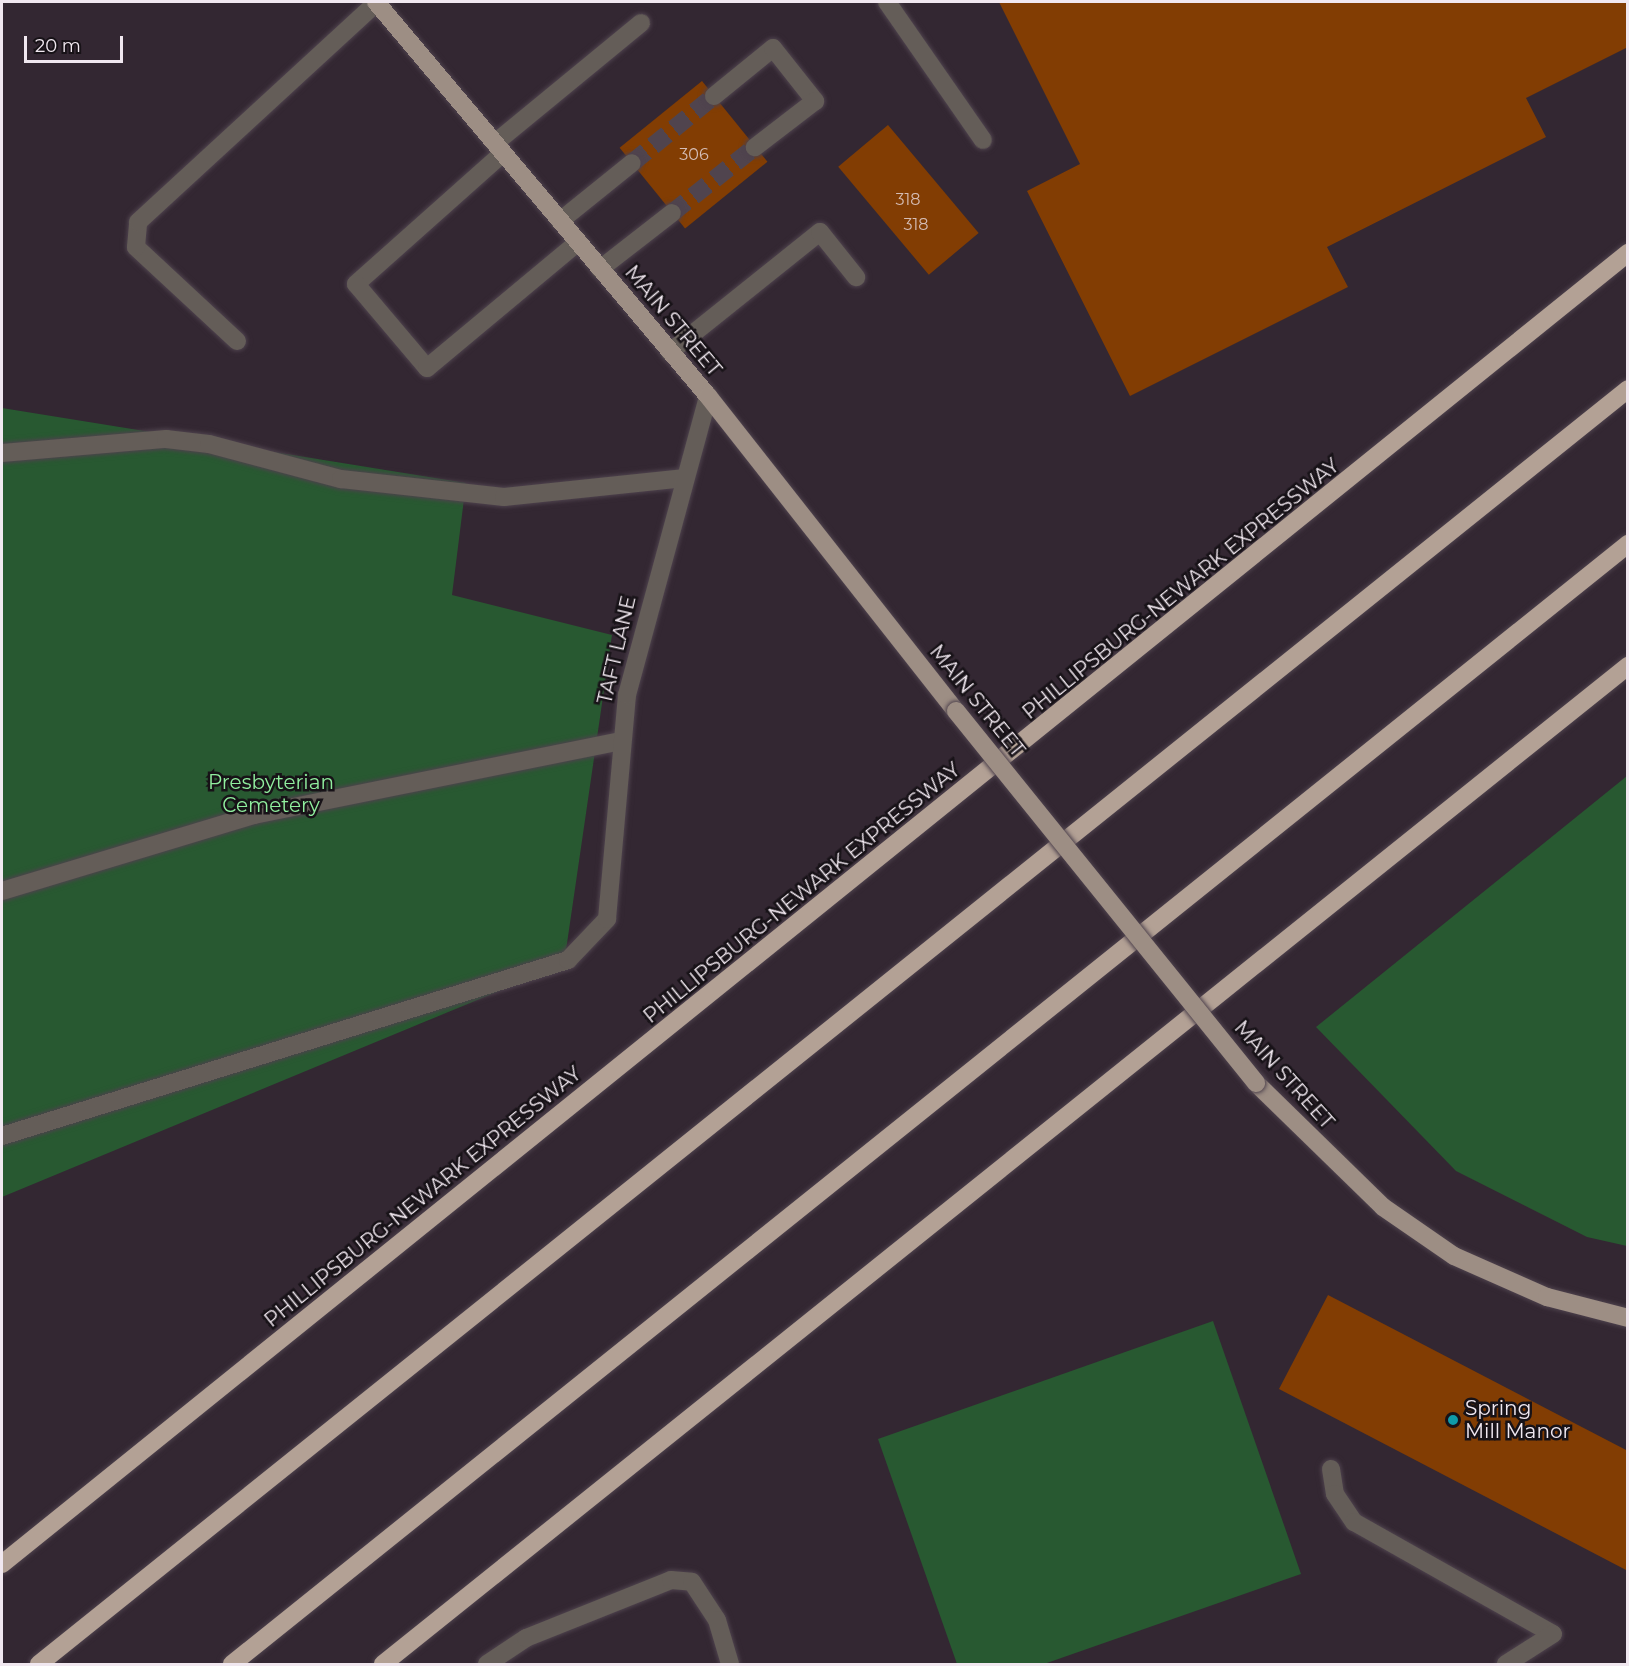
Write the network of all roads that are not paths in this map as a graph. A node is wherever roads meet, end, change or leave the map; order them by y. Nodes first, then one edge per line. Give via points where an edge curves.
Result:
1 (376, 2) edge
2 (887, 2) edge
3 (641, 23) dead end
4 (714, 96) tunnel mouth
5 (983, 140) dead end
6 (755, 147) tunnel mouth
7 (499, 148) junction
8 (632, 163) tunnel mouth
9 (672, 213) tunnel mouth
10 (560, 221) junction
11 (578, 242) junction
12 (1628, 253) edge
13 (600, 269) junction
14 (856, 277) dead end
15 (237, 341) dead end
16 (670, 352) junction
17 (1628, 389) edge
18 (708, 396) junction
19 (2, 453) edge
20 (686, 478) junction
21 (1628, 544) edge
22 (1628, 666) edge
23 (622, 741) junction
24 (2, 891) edge
25 (2, 1136) edge
26 (1628, 1318) edge
27 (1331, 1469) dead end
28 (2, 1564) edge
29 (39, 1665) edge
30 (232, 1665) edge
31 (383, 1665) edge
32 (487, 1665) edge
33 (730, 1665) edge
34 (1506, 1665) edge

1 - 7 main road, MAIN STREET
1 - 15 street via 138,222 136,247
2 - 5 street
3 - 7 street
4 - 6 street via 773,48 815,101
7 - 10 main road, MAIN STREET
7 - 11 street via 356,284 363,293 427,368
8 - 10 street
9 - 13 street
10 - 11 main road, MAIN STREET
11 - 13 main road, MAIN STREET
12 - 28 highway, PHILLIPSBURG-NEWARK EXPRESSWAY
13 - 16 main road, MAIN STREET
14 - 16 street via 820,232
16 - 18 main road, MAIN STREET
17 - 29 highway
18 - 20 street, TAFT LANE
18 - 26 main road, MAIN STREET, bridge via 1256,1083 1383,1207 1454,1256 1546,1297
19 - 20 street via 166,439 209,444 341,479 504,497
20 - 23 street, TAFT LANE via 627,695
21 - 30 highway
22 - 31 highway
23 - 24 street via 254,815
23 - 25 street, TAFT LANE via 607,919 568,960
27 - 34 street via 1335,1494 1354,1522 1553,1634
32 - 33 street via 525,1638 671,1580 692,1582 717,1620

